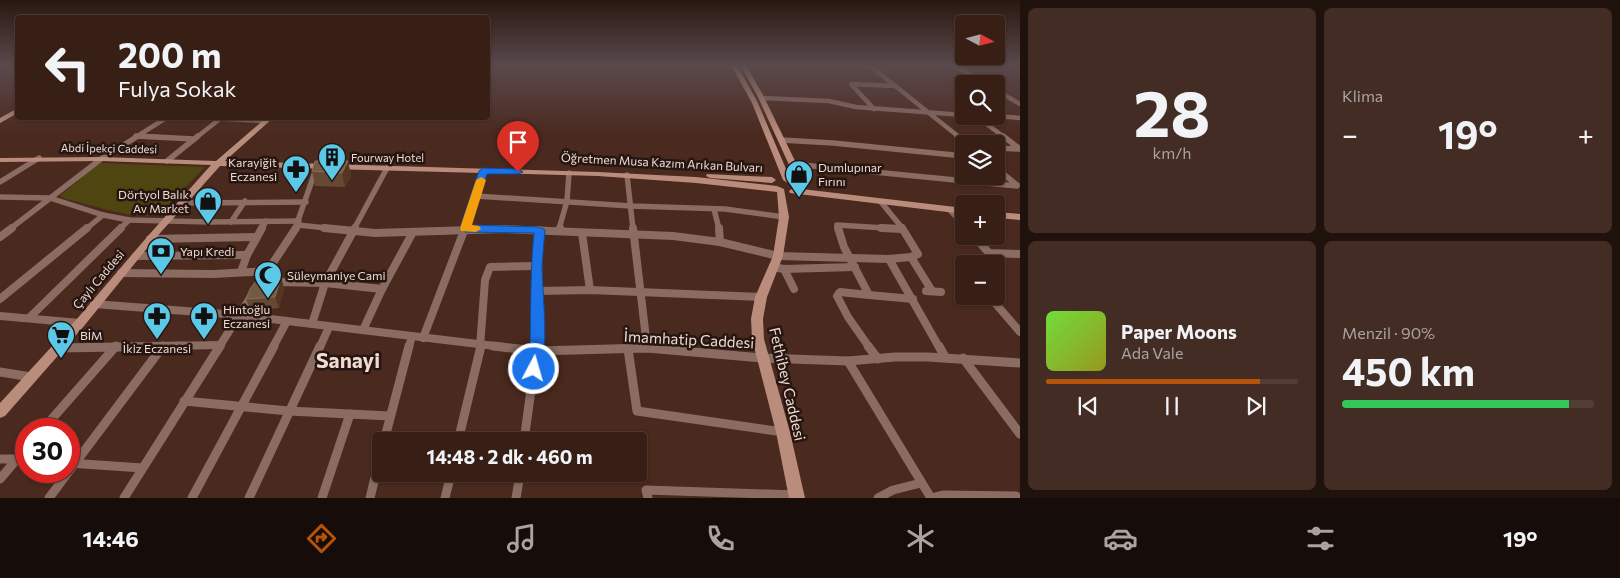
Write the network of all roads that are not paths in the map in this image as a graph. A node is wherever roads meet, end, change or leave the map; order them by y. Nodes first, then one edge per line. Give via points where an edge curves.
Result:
1 (747, 88) edge
2 (756, 88) edge
3 (855, 88) edge
4 (898, 88) edge
5 (1005, 95) edge
6 (761, 98) junction
7 (1020, 104) edge
8 (874, 108) junction
9 (928, 113) junction
10 (15, 114) edge
11 (955, 114) edge
12 (1005, 117) edge
13 (1020, 119) edge
14 (163, 120) edge
15 (218, 120) edge
16 (267, 120) edge
17 (274, 120) edge
18 (0, 122) edge
19 (988, 125) edge
20 (956, 135) edge
21 (136, 136) junction
22 (194, 139) junction
23 (781, 140) junction
24 (1005, 148) edge
25 (1020, 149) edge
26 (955, 155) edge
27 (101, 159) junction
28 (37, 160) junction
29 (0, 161) edge
30 (168, 161) junction
31 (220, 161) junction
32 (233, 162) junction
33 (792, 164) junction
34 (318, 165) junction
35 (387, 168) junction
36 (483, 171) junction
37 (569, 172) junction
38 (627, 175) junction
39 (1005, 175) edge
40 (204, 178) junction
41 (772, 180) junction
42 (0, 182) edge
43 (788, 186) junction
44 (1019, 187) edge
45 (476, 196) junction
46 (0, 197) edge
47 (50, 198) junction
48 (245, 201) junction
49 (567, 201) junction
50 (306, 202) junction
51 (881, 202) junction
52 (181, 203) junction
53 (630, 206) junction
54 (714, 209) junction
55 (950, 210) junction
56 (955, 210) edge
57 (103, 215) junction
58 (955, 215) edge
59 (1005, 215) edge
60 (784, 217) junction
61 (1020, 217) edge
62 (129, 220) junction
63 (165, 221) junction
64 (266, 221) junction
65 (231, 222) junction
66 (298, 223) junction
67 (465, 228) junction
68 (902, 229) junction
69 (353, 230) junction
70 (539, 230) junction
71 (559, 230) junction
72 (413, 232) junction
73 (582, 233) junction
74 (634, 235) junction
75 (0, 237) edge
76 (257, 237) junction
77 (150, 239) junction
78 (720, 242) junction
79 (982, 245) edge
80 (1020, 254) edge
81 (247, 255) junction
82 (136, 256) junction
83 (850, 257) junction
84 (911, 257) junction
85 (889, 258) junction
86 (778, 264) junction
87 (536, 266) junction
88 (855, 268) junction
89 (268, 271) junction
90 (241, 272) junction
91 (121, 273) junction
92 (261, 282) junction
93 (325, 283) junction
94 (382, 288) junction
95 (794, 289) dead end
96 (538, 290) junction
97 (590, 290) junction
98 (640, 292) junction
99 (941, 292) dead end
100 (869, 295) junction
101 (761, 296) junction
102 (0, 299) edge
103 (913, 299) junction
104 (94, 304) junction
105 (998, 305) edge
106 (238, 314) junction
107 (0, 316) edge
108 (29, 318) junction
109 (287, 321) junction
110 (80, 323) junction
111 (312, 324) junction
112 (329, 327) junction
113 (363, 330) junction
114 (1020, 332) edge
115 (412, 336) junction
116 (423, 338) junction
117 (481, 344) junction
118 (221, 345) junction
119 (116, 346) junction
120 (163, 346) junction
121 (57, 348) junction
122 (647, 348) junction
123 (628, 349) junction
124 (536, 351) junction
125 (945, 357) junction
126 (762, 358) junction
127 (963, 358) junction
128 (878, 359) junction
129 (848, 361) junction
130 (1020, 363) edge
131 (1, 373) edge
132 (31, 377) junction
133 (184, 401) junction
134 (241, 405) junction
135 (289, 411) junction
136 (0, 412) edge
137 (350, 414) junction
138 (390, 416) junction
139 (52, 418) edge
140 (386, 432) edge
141 (460, 432) edge
142 (525, 432) edge
143 (782, 432) junction
144 (1020, 434) edge
145 (80, 453) edge
146 (0, 459) edge
147 (15, 459) edge
148 (80, 464) edge
149 (15, 465) edge
150 (142, 468) junction
151 (0, 478) edge
152 (374, 482) edge
153 (449, 482) edge
154 (519, 482) edge
155 (59, 483) edge
156 (921, 483) junction
157 (1016, 496) dead end
158 (797, 497) edge
159 (49, 498) edge
160 (124, 498) edge
161 (192, 498) edge
162 (249, 498) edge
163 (322, 498) edge
164 (370, 498) edge
165 (445, 498) edge
166 (516, 498) edge
167 (648, 498) edge
168 (878, 498) edge
169 (931, 498) edge

1 - 43 street
2 - 6 street
3 - 8 street
4 - 9 street
5 - 7 street
6 - 8 street via 829,101
6 - 23 street
8 - 9 street
9 - 11 street
9 - 20 street
10 - 18 street
12 - 13 street
14 - 21 street
15 - 22 street
16 - 31 street, Çaylı Caddesi
17 - 32 street
19 - 25 street
21 - 22 street
21 - 27 street
22 - 30 street
23 - 26 street
23 - 33 street
24 - 25 street
27 - 28 street, Abdi İpekçi Caddesi
27 - 30 street, Abdi İpekçi Caddesi
27 - 47 street
28 - 29 street, Abdi İpekçi Caddesi
28 - 42 street
30 - 31 street, Abdi İpekçi Caddesi
31 - 32 street, Öğretmen Musa Kazım Arıkan Bulvarı
31 - 40 street, Çaylı Caddesi
32 - 34 street, Öğretmen Musa Kazım Arıkan Bulvarı
32 - 34 street, Öğretmen Musa Kazım Arıkan Bulvarı via 247,159
32 - 40 street
33 - 43 street via 795,173
33 - 44 street
34 - 35 street, Öğretmen Musa Kazım Arıkan Bulvarı
34 - 37 street, Öğretmen Musa Kazım Arıkan Bulvarı
34 - 50 street
35 - 36 street, Öğretmen Musa Kazım Arıkan Bulvarı
35 - 69 street
36 - 37 street, Öğretmen Musa Kazım Arıkan Bulvarı
36 - 45 street
37 - 38 street, Öğretmen Musa Kazım Arıkan Bulvarı
37 - 41 street, Öğretmen Musa Kazım Arıkan Bulvarı
37 - 49 street
38 - 43 street, Öğretmen Musa Kazım Arıkan Bulvarı
38 - 53 street
39 - 44 street
40 - 52 street, Çaylı Caddesi
41 - 43 street, Öğretmen Musa Kazım Arıkan Bulvarı
41 - 43 street via 770,183
43 - 51 street, Öğretmen Musa Kazım Arıkan Bulvarı
43 - 60 street, Fethibey Caddesi
45 - 49 street
45 - 67 street
46 - 47 street
47 - 57 street
47 - 75 street
48 - 50 street
48 - 52 street
48 - 65 street
49 - 53 street
49 - 71 street
50 - 66 street
51 - 55 street, Öğretmen Musa Kazım Arıkan Bulvarı
51 - 68 street
52 - 63 street, Çaylı Caddesi
53 - 54 street
53 - 74 street
54 - 60 street
54 - 78 street via 720,225
55 - 56 street, Öğretmen Musa Kazım Arıkan Bulvarı
55 - 58 street
57 - 62 street
57 - 102 street
59 - 61 street
60 - 86 street, Fethibey Caddesi
62 - 63 street
62 - 108 street
63 - 65 street
63 - 77 street, Çaylı Caddesi
64 - 65 street
64 - 66 street
64 - 76 street
66 - 69 street
66 - 89 street
67 - 70 street
67 - 72 street
67 - 116 street
68 - 83 street via 837,225
68 - 84 street via 918,254
69 - 72 street
69 - 93 street
70 - 71 street
70 - 87 street
71 - 73 street
72 - 94 street
73 - 74 street
73 - 97 street
74 - 78 street
74 - 98 street
76 - 77 street
76 - 81 street
77 - 82 street, Çaylı Caddesi
78 - 86 street
79 - 80 street via 989,253
81 - 82 street
81 - 90 street
82 - 91 street, Çaylı Caddesi
83 - 85 street
83 - 86 street
83 - 88 street
84 - 85 street
84 - 99 street via 929,291
85 - 103 street
86 - 88 street
86 - 95 street
86 - 101 street, Fethibey Caddesi
87 - 96 street
87 - 117 street via 490,267 485,280
88 - 100 street
89 - 90 street
89 - 92 street
90 - 91 street
91 - 104 street, Çaylı Caddesi
92 - 93 street
92 - 106 street
93 - 94 street
93 - 111 street
94 - 113 street
96 - 97 street
96 - 124 street
97 - 98 street
98 - 101 street
98 - 122 street
100 - 103 street
100 - 128 street via 840,292 837,296
101 - 126 street, Fethibey Caddesi via 757,319
103 - 125 street
104 - 106 street, İmamhatip Caddesi
104 - 110 street, Çaylı Caddesi
105 - 114 street
106 - 109 street, İmamhatip Caddesi
106 - 118 street
107 - 108 street
108 - 110 street
109 - 111 street, İmamhatip Caddesi
109 - 134 street
110 - 121 street, Çaylı Caddesi
111 - 112 street, İmamhatip Caddesi
112 - 113 street, İmamhatip Caddesi
112 - 135 street
113 - 115 street, İmamhatip Caddesi
115 - 116 street, İmamhatip Caddesi
115 - 138 street
116 - 117 street, İmamhatip Caddesi
117 - 124 street, İmamhatip Caddesi
117 - 141 street
118 - 120 street
118 - 133 street
119 - 120 street
119 - 121 street
119 - 139 street
120 - 145 street
121 - 132 street, Çaylı Caddesi
122 - 123 street, İmamhatip Caddesi
122 - 126 street, İmamhatip Caddesi
123 - 124 street, İmamhatip Caddesi
123 - 143 street via 636,411
124 - 142 street
125 - 127 street, İmamhatip Caddesi
125 - 128 street, İmamhatip Caddesi
126 - 129 street, İmamhatip Caddesi
126 - 143 street, Fethibey Caddesi
127 - 130 street, İmamhatip Caddesi
127 - 144 street
128 - 129 street, İmamhatip Caddesi
129 - 156 street
131 - 132 street
132 - 136 street, Çaylı Caddesi
133 - 134 street
133 - 150 street
134 - 135 street
134 - 161 street
135 - 137 street
135 - 162 street
137 - 138 street
137 - 163 street
138 - 140 street
143 - 158 street, Fethibey Caddesi
146 - 147 street
148 - 150 street
149 - 151 street
150 - 160 street
152 - 164 street
153 - 165 street
154 - 166 street
155 - 159 street
156 - 168 street via 893,490
156 - 169 street
157 - 169 street via 943,495
158 - 167 street via 646,490

